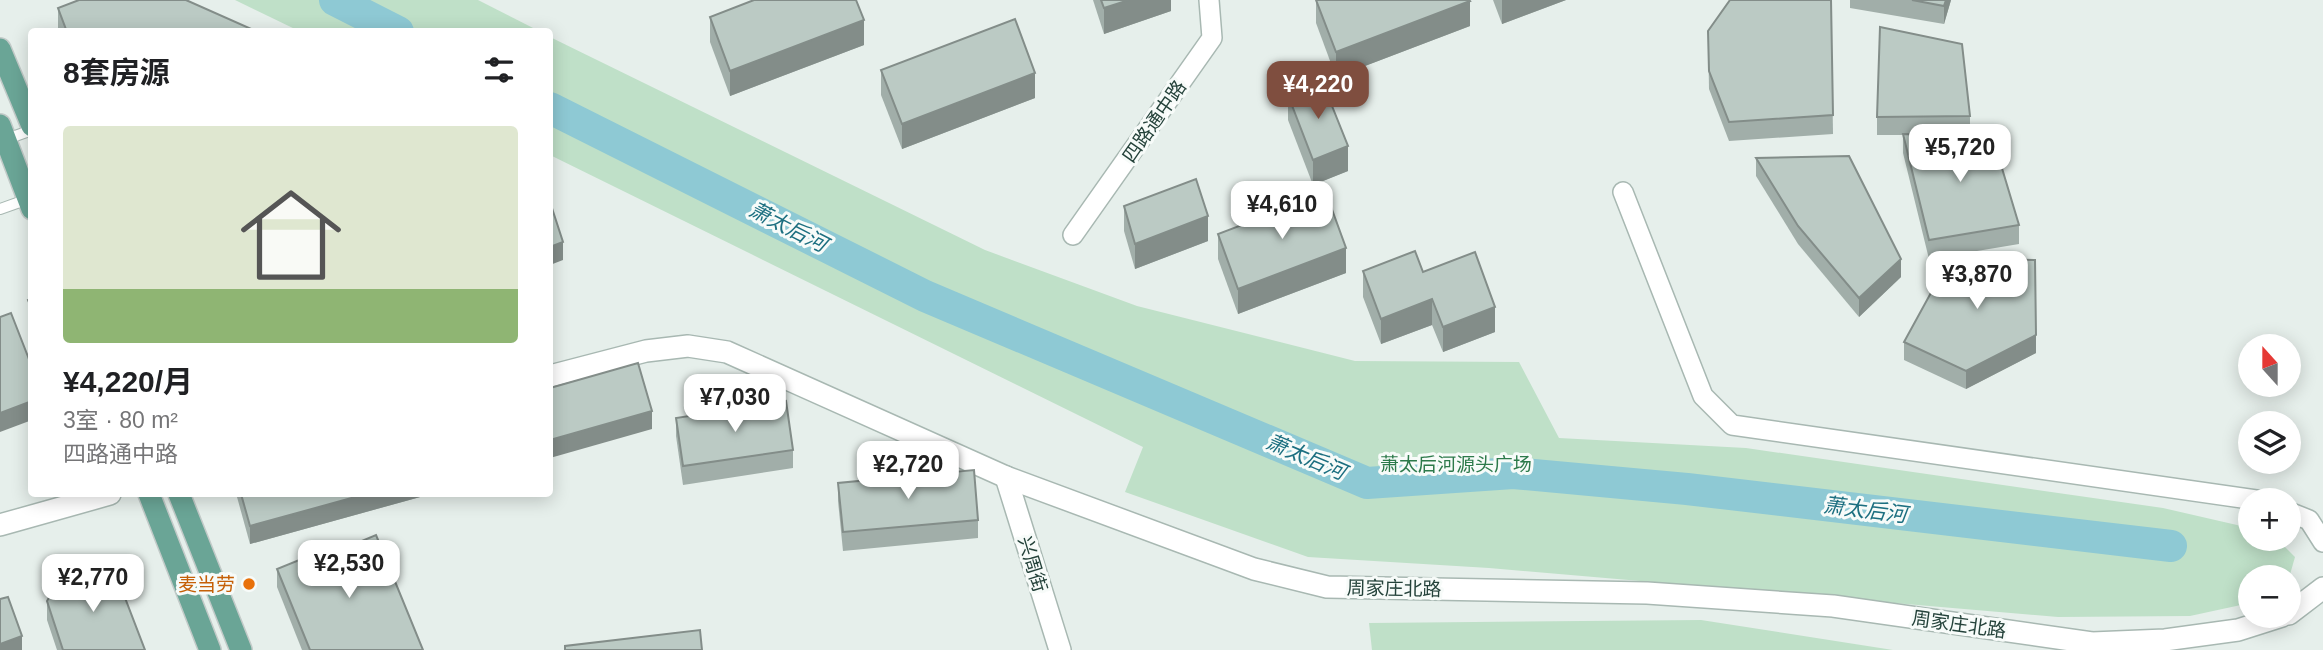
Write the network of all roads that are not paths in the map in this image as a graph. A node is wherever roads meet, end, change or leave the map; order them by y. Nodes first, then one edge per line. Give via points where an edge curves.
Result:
1 (1209, 0) edge
2 (0, 49) edge
3 (28, 118) edge
4 (28, 129) edge
5 (2, 135) edge
6 (1623, 192) dead end
7 (28, 197) edge
8 (28, 202) edge
9 (0, 209) edge
10 (1073, 235) dead end
11 (553, 375) edge
12 (1006, 477) junction
13 (99, 497) edge
14 (150, 497) edge
15 (180, 497) edge
16 (2238, 497) edge
17 (2301, 517) edge
18 (0, 525) edge
19 (2323, 542) edge
20 (2323, 588) edge
21 (2301, 605) edge
22 (2244, 628) edge
23 (210, 650) edge
24 (241, 650) edge
25 (1060, 650) edge

1 - 10 street, 四路通中路 via 1212,38
2 - 3 main road
4 - 5 lane
5 - 7 main road
6 - 16 street via 1703,396 1732,425
8 - 9 lane
11 - 12 street, 周家庄北路 via 646,351 688,346 727,352
12 - 22 street, 周家庄北路 via 1254,569 1327,587 1647,593 1833,606 2092,643 2165,640
12 - 25 street, 兴周街
13 - 18 street
14 - 23 main road
15 - 24 main road
17 - 19 street via 2309,520
20 - 21 street

